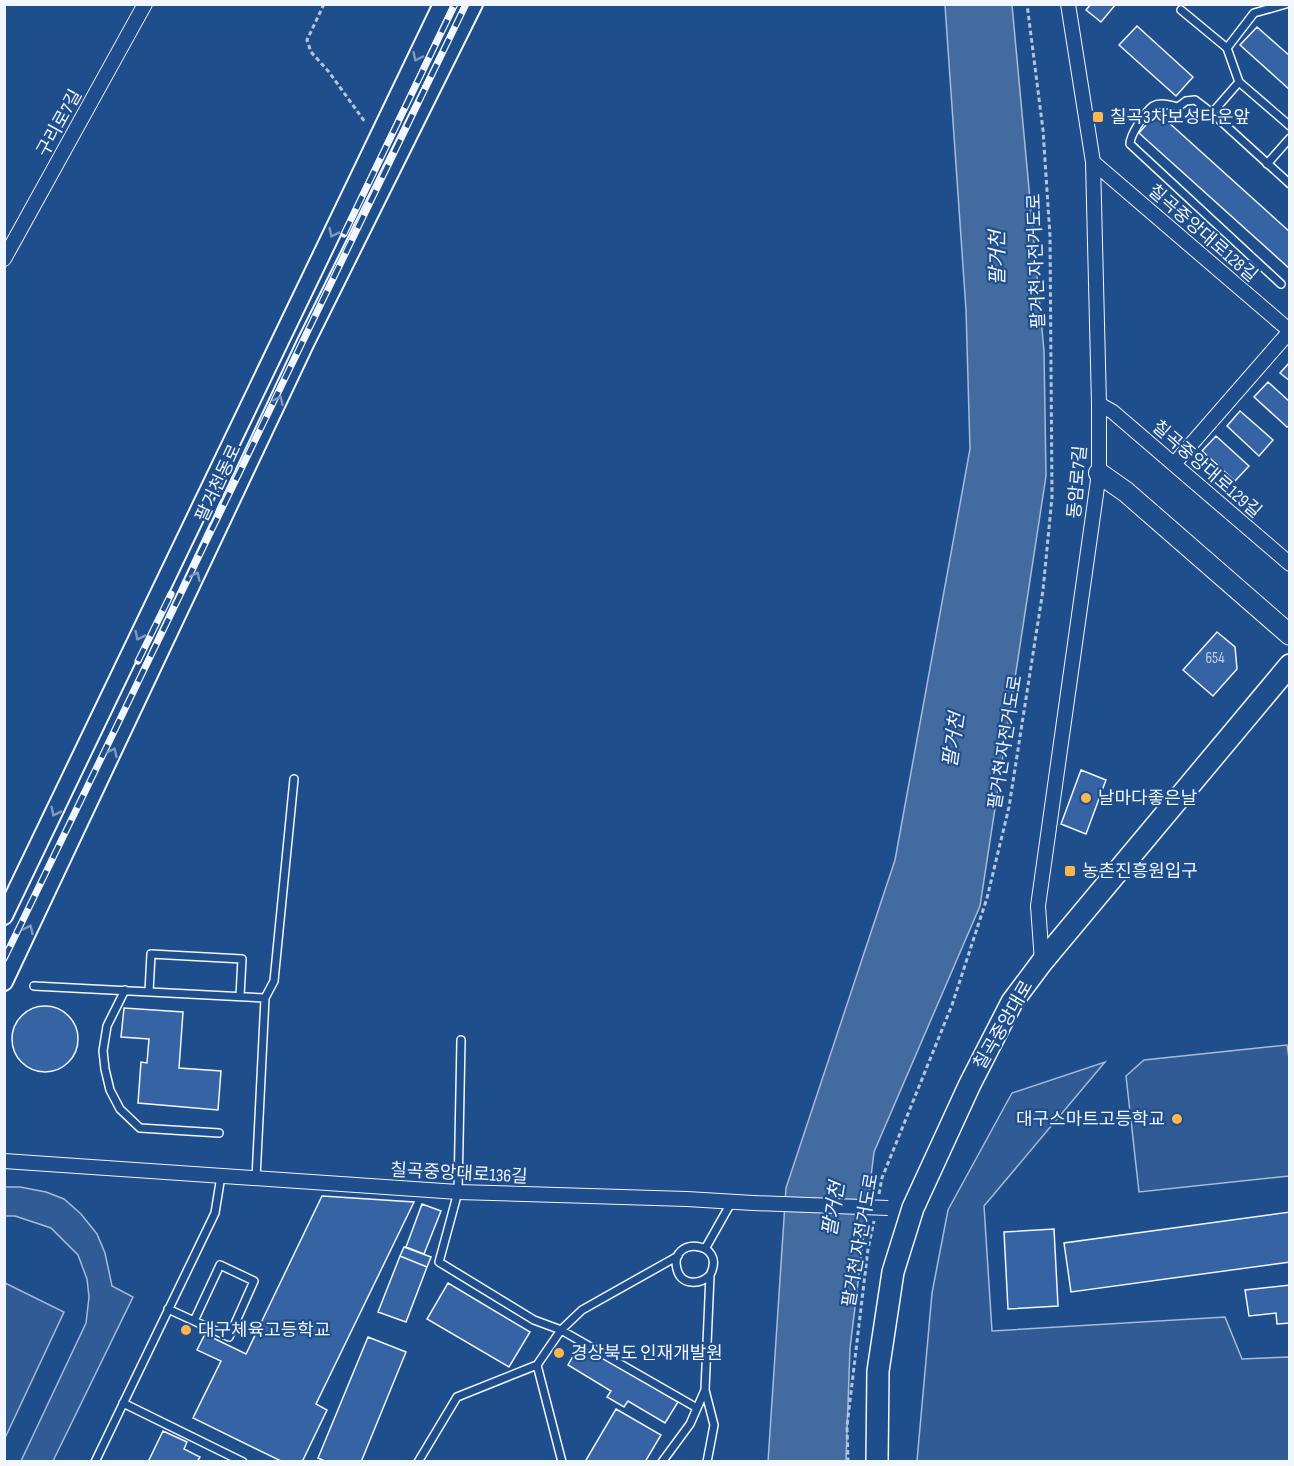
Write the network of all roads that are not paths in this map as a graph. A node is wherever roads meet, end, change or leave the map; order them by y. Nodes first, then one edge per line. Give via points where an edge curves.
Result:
1 (145, 4) edge
2 (442, 4) edge
3 (474, 4) edge
4 (1068, 4) edge
5 (1286, 8) edge
6 (1181, 10) dead end
7 (1227, 48) junction
8 (1239, 81) junction
9 (1212, 114) junction
10 (1290, 126) edge
11 (1290, 138) edge
12 (1093, 162) junction
13 (1267, 164) junction
14 (1290, 184) edge
15 (4, 260) edge
16 (1281, 284) dead end
17 (1290, 331) edge
18 (1099, 404) junction
19 (1174, 464) junction
20 (1099, 473) junction
21 (1290, 564) edge
22 (1290, 635) edge
23 (1290, 665) edge
24 (294, 779) dead end
25 (4, 916) edge
26 (1042, 962) junction
27 (4, 982) edge
28 (34, 986) dead end
29 (125, 990) junction
30 (149, 992) junction
31 (240, 996) junction
32 (265, 998) junction
33 (461, 1040) dead end
34 (219, 1132) dead end
35 (4, 1161) edge
36 (221, 1176) junction
37 (256, 1178) junction
38 (458, 1192) junction
39 (731, 1203) junction
40 (913, 1208) junction
41 (705, 1249) junction
42 (678, 1256) junction
43 (710, 1275) junction
44 (168, 1309) junction
45 (194, 1321) junction
46 (561, 1330) junction
47 (537, 1365) junction
48 (705, 1390) junction
49 (123, 1403) junction
50 (697, 1408) junction
51 (95, 1461) edge
52 (243, 1461) edge
53 (418, 1461) edge
54 (562, 1461) edge
55 (662, 1461) edge
56 (707, 1461) edge
57 (877, 1461) edge

1 - 15 street, 구리로7길
2 -> 25 street, 팔거천동로
27 -> 3 street, 팔거천동로 via 306,344
4 - 12 street, 동암로7길
5 - 7 lane via 1254,13
6 - 7 lane
7 - 8 lane
8 - 9 lane
8 - 10 lane
9 - 13 lane
9 - 16 lane via 1195,100 1178,107 1154,106 1130,136 1130,144
11 - 13 lane
12 - 17 street, 칠곡중앙대로128길
12 - 18 street, 동암로7길
13 - 14 lane
17 - 19 street, 칠곡중앙대로128길
18 - 19 street, 칠곡중앙대로129길
18 - 20 street, 동암로7길
19 - 21 street, 칠곡중앙대로129길
20 - 22 main road
20 - 26 street, 동암로7길 via 1038,906
23 - 26 main road, 칠곡중앙대로
24 - 32 lane via 274,981
26 - 40 main road, 칠곡중앙대로 via 1012,1002
28 - 29 lane
29 - 30 lane
29 - 34 lane via 107,1026 103,1051 110,1090 120,1109 140,1128
30 - 31 lane
30 - 31 lane via 151,954 242,959
31 - 32 lane
32 - 37 lane
33 - 38 lane
35 - 36 street, 칠곡중앙대로136길
36 - 37 street, 칠곡중앙대로136길
36 - 44 lane via 215,1213
37 - 38 street, 칠곡중앙대로136길
38 - 39 street, 칠곡중앙대로136길
38 - 46 lane via 439,1262 534,1320
39 - 40 street, 칠곡중앙대로136길, bridge via 883,1203
39 - 41 lane
40 - 57 main road, 칠곡중앙대로 via 893,1272 878,1371
41 - 42 lane via 692,1246
41 - 43 lane via 712,1258
42 - 43 lane via 676,1269 683,1279 694,1283
42 - 46 lane via 582,1310
43 - 48 lane
44 - 45 lane
44 - 49 lane
45 - 45 lane via 229,1337 255,1281 220,1265
46 - 47 lane
46 - 50 lane
47 - 53 lane via 457,1397
47 - 54 lane
48 - 50 lane
48 - 56 lane via 714,1425
49 - 51 lane
49 - 52 lane
50 - 55 lane

